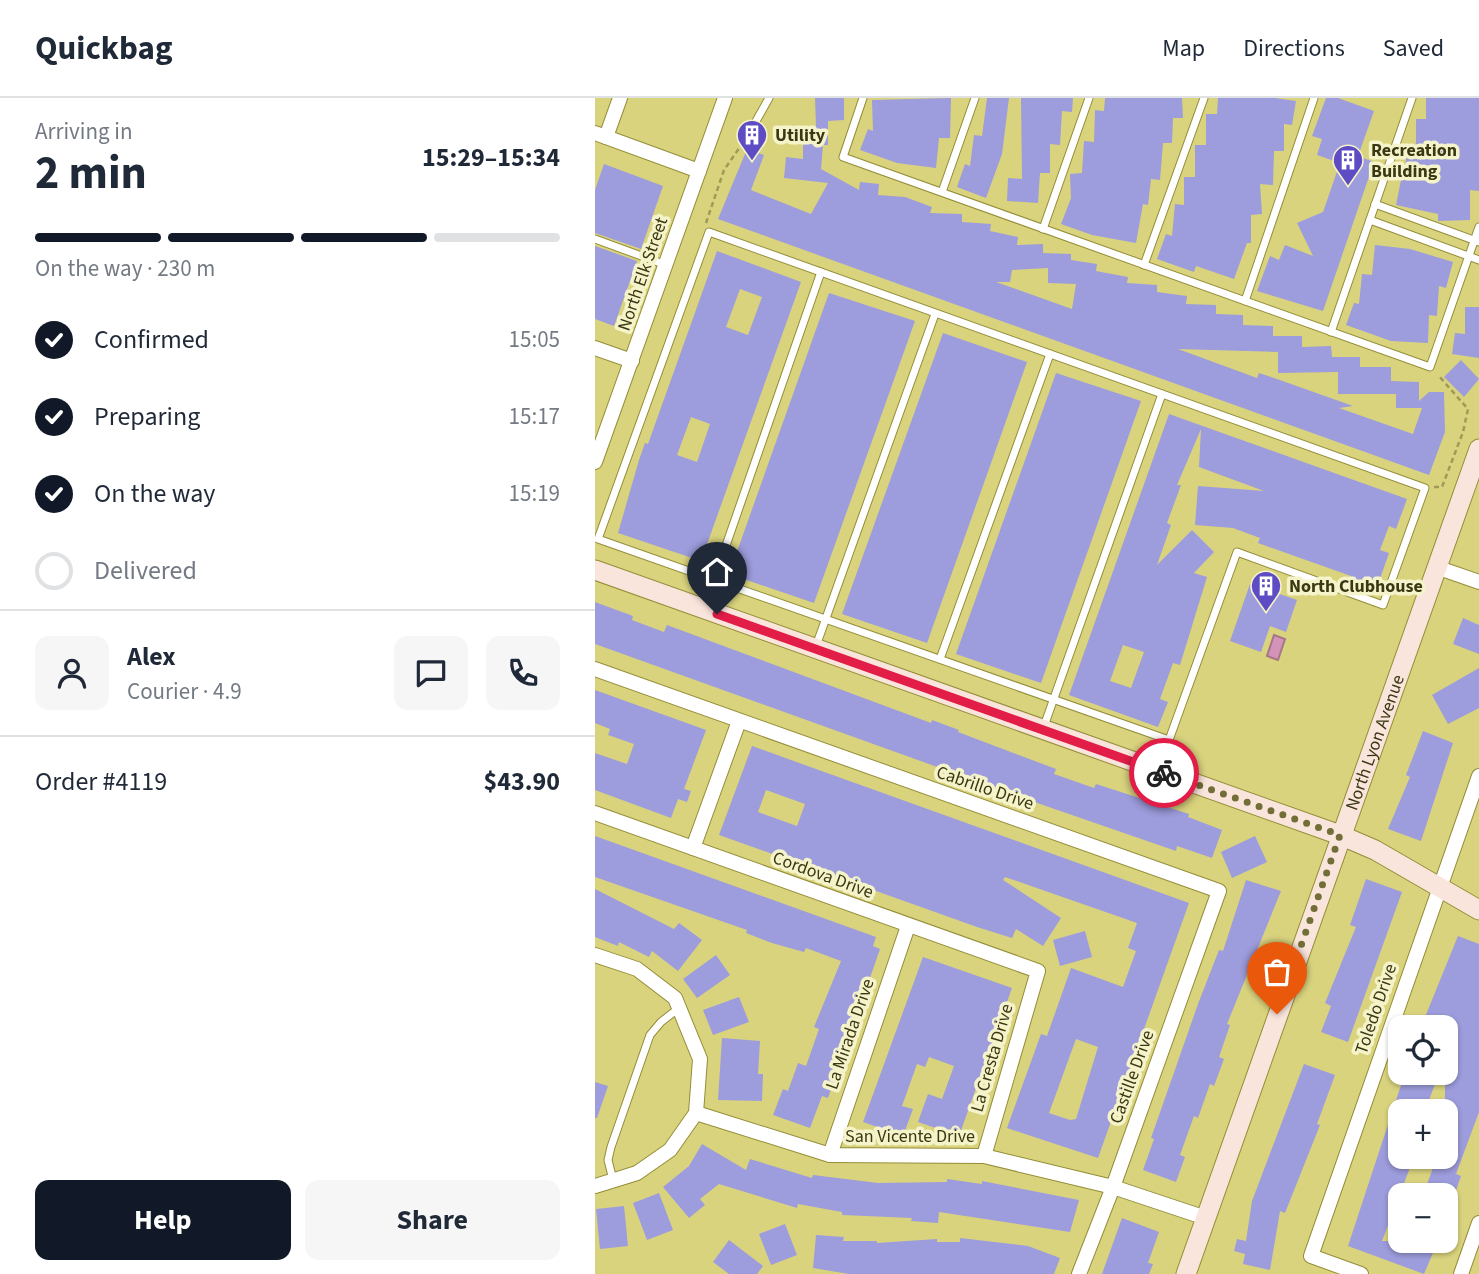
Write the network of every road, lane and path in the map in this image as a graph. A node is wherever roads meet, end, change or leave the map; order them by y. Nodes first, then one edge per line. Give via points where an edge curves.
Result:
1 (620, 98) edge
2 (725, 98) edge
3 (769, 98) edge
4 (863, 98) edge
5 (975, 98) edge
6 (1089, 98) edge
7 (1204, 98) edge
8 (1314, 98) edge
9 (1412, 98) edge
10 (600, 135) edge
11 (747, 139) joint
12 (699, 171) junction
13 (941, 192) junction
14 (1375, 204) junction
15 (1370, 220) junction
16 (1479, 227) edge
17 (1043, 229) junction
18 (709, 232) junction
19 (595, 239) edge
20 (1477, 242) edge
21 (1469, 257) junction
22 (1479, 260) edge
23 (667, 265) junction
24 (1144, 265) junction
25 (821, 272) junction
26 (1245, 301) junction
27 (935, 314) junction
28 (1331, 332) junction
29 (595, 348) edge
30 (1050, 355) junction
31 (632, 361) junction
32 (1430, 367) junction
33 (1162, 394) junction
34 (1479, 449) edge
35 (595, 462) edge
36 (1425, 488) junction
37 (1436, 567) junction
38 (595, 570) edge
39 (714, 580) junction
40 (1479, 582) edge
41 (826, 619) junction
42 (815, 648) junction
43 (940, 659) junction
44 (595, 669) edge
45 (1054, 699) junction
46 (739, 721) junction
47 (1042, 729) junction
48 (1479, 776) edge
49 (595, 813) edge
50 (1340, 835) junction
51 (693, 848) junction
52 (1439, 886) junction
53 (1219, 891) joint
54 (1479, 910) edge
55 (908, 926) junction
56 (595, 955) edge
57 (1038, 971) joint
58 (679, 1008) junction
59 (696, 1113) junction
60 (830, 1154) junction
61 (984, 1156) junction
62 (613, 1180) junction
63 (595, 1186) edge
64 (1113, 1187) junction
65 (1206, 1217) junction
66 (1479, 1223) edge
67 (1079, 1274) edge
68 (1186, 1274) edge
69 (1361, 1274) edge
70 (1461, 1274) edge

1 - 10 street
2 - 12 street, North Elk Street
3 - 11 lane
4 - 13 lane via 843,157
5 - 13 lane
6 - 17 lane
7 - 24 lane
8 - 26 lane
9 - 14 lane
10 - 12 street
11 - 18 path via 724,170 706,223
12 - 23 street, North Elk Street
13 - 17 lane
14 - 15 lane
14 - 20 lane
15 - 21 lane
15 - 28 lane
16 - 20 lane
17 - 24 lane
18 - 25 lane
18 - 39 lane via 598,539
19 - 23 lane
20 - 21 lane
21 - 22 lane
21 - 32 lane
23 - 31 street, North Elk Street
24 - 26 lane
25 - 27 lane
25 - 39 lane
26 - 28 lane
27 - 30 lane
27 - 41 lane
28 - 32 lane
29 - 31 street
30 - 33 lane
30 - 43 lane
31 - 35 street, North Elk Street
32 - 36 path via 1468,409 1442,486
33 - 36 lane
33 - 45 lane
34 - 37 street, North Lyon Avenue
36 - 45 lane via 1383,605 1237,552 1169,740
37 - 40 street
37 - 50 street, North Lyon Avenue
38 - 42 street
39 - 41 lane
41 - 42 lane
41 - 43 lane
42 - 47 street
43 - 45 lane
44 - 46 street, Cabrillo Drive
45 - 47 lane
46 - 51 street
46 - 53 street, Cabrillo Drive
47 - 50 street
48 - 52 street, Toledo Drive
49 - 51 street, Cordova Drive
50 - 52 street
50 - 65 street, North Lyon Avenue
51 - 55 street, Cordova Drive
52 - 54 street
52 - 69 street, Toledo Drive via 1311,1256
53 - 64 street, Castille Drive
55 - 57 street, Cordova Drive
55 - 60 street, La Mirada Drive
56 - 58 street via 636,969 675,998
57 - 61 street, La Cresta Drive
58 - 59 street via 700,1059
58 - 62 lane via 650,1035 611,1147 608,1160
59 - 60 street, San Vicente Drive
59 - 62 street via 670,1150 637,1173
60 - 61 street, San Vicente Drive
61 - 64 street, San Vicente Drive
62 - 63 street
64 - 65 street, San Vicente Drive
64 - 67 street, Castille Drive
65 - 68 street, North Lyon Avenue
66 - 70 street

